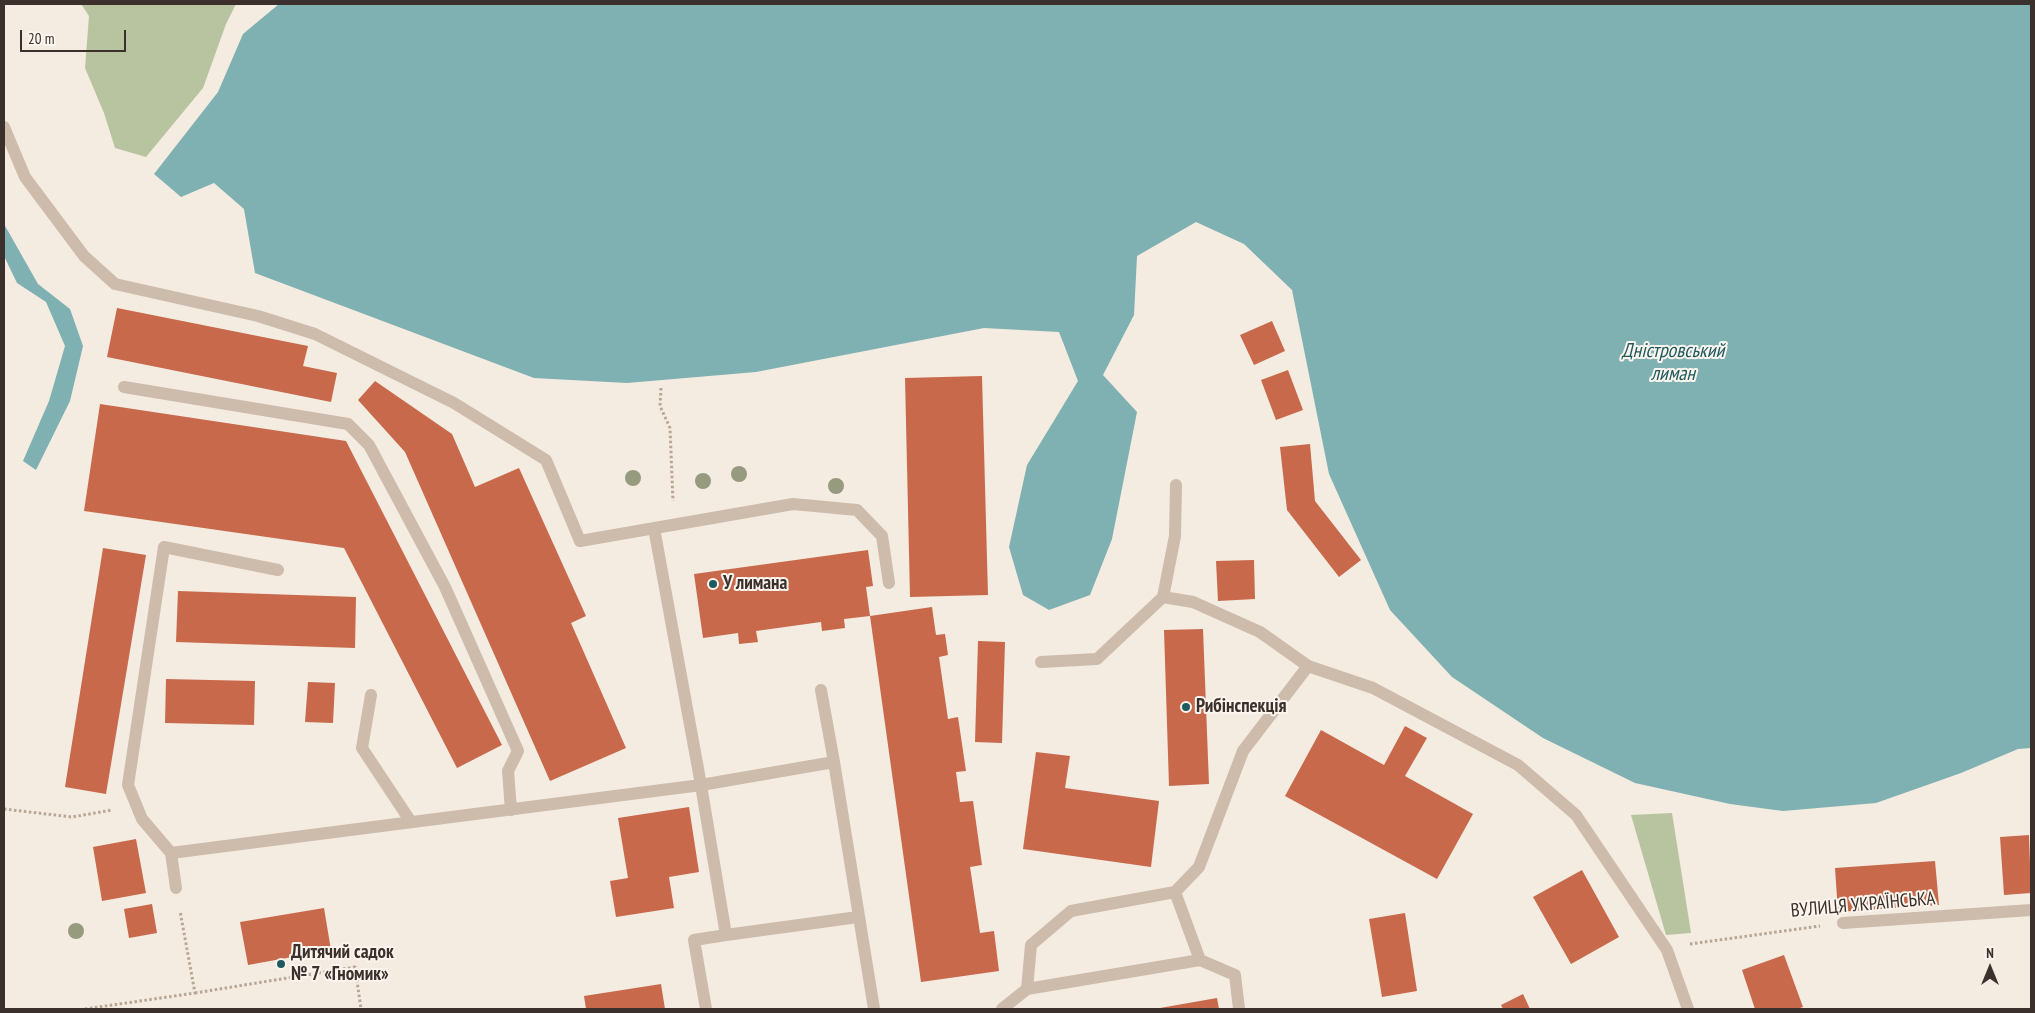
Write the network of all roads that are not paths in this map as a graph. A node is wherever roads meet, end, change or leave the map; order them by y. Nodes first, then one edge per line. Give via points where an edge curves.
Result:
1 (4, 127) edge
2 (124, 386) dead end
3 (1176, 485) dead end
4 (654, 528) junction
5 (278, 570) dead end
6 (889, 583) dead end
7 (1163, 597) junction
8 (1041, 662) dead end
9 (1308, 666) junction
10 (821, 690) dead end
11 (371, 695) dead end
12 (834, 762) junction
13 (701, 785) junction
14 (511, 810) junction
15 (412, 822) junction
16 (171, 853) junction
17 (176, 888) road end
18 (1175, 892) junction
19 (2031, 910) edge
20 (858, 917) junction
21 (1842, 923) road end
22 (726, 936) junction
23 (1200, 960) junction
24 (1027, 989) junction
25 (706, 1009) edge
26 (874, 1009) edge
27 (1002, 1009) edge
28 (1239, 1009) edge
29 (1688, 1009) edge

1 - 4 street via 25,177 84,256 115,284 258,316 315,334 454,403 546,460 580,541
2 - 14 street via 348,424 369,445 445,587 518,750 508,770
3 - 7 street via 1175,536
4 - 6 street via 793,504 857,510 882,536
4 - 13 street
5 - 16 street via 164,547 128,785 142,819
7 - 8 street via 1097,659
7 - 9 street via 1193,602 1260,632
9 - 18 street via 1243,751 1199,866
9 - 29 street via 1373,688 1518,765 1576,815 1667,950
10 - 12 street
11 - 15 street via 362,748
12 - 13 street
12 - 20 street
13 - 14 street
13 - 22 street
14 - 15 street
15 - 16 street
16 - 17 street
18 - 23 street
18 - 24 street via 1071,911 1031,946
19 - 21 street, ВУЛИЦЯ УКРАЇНСЬКА
20 - 22 street
20 - 26 street
22 - 25 street via 694,940
23 - 24 street
23 - 28 street via 1235,975
24 - 27 street

